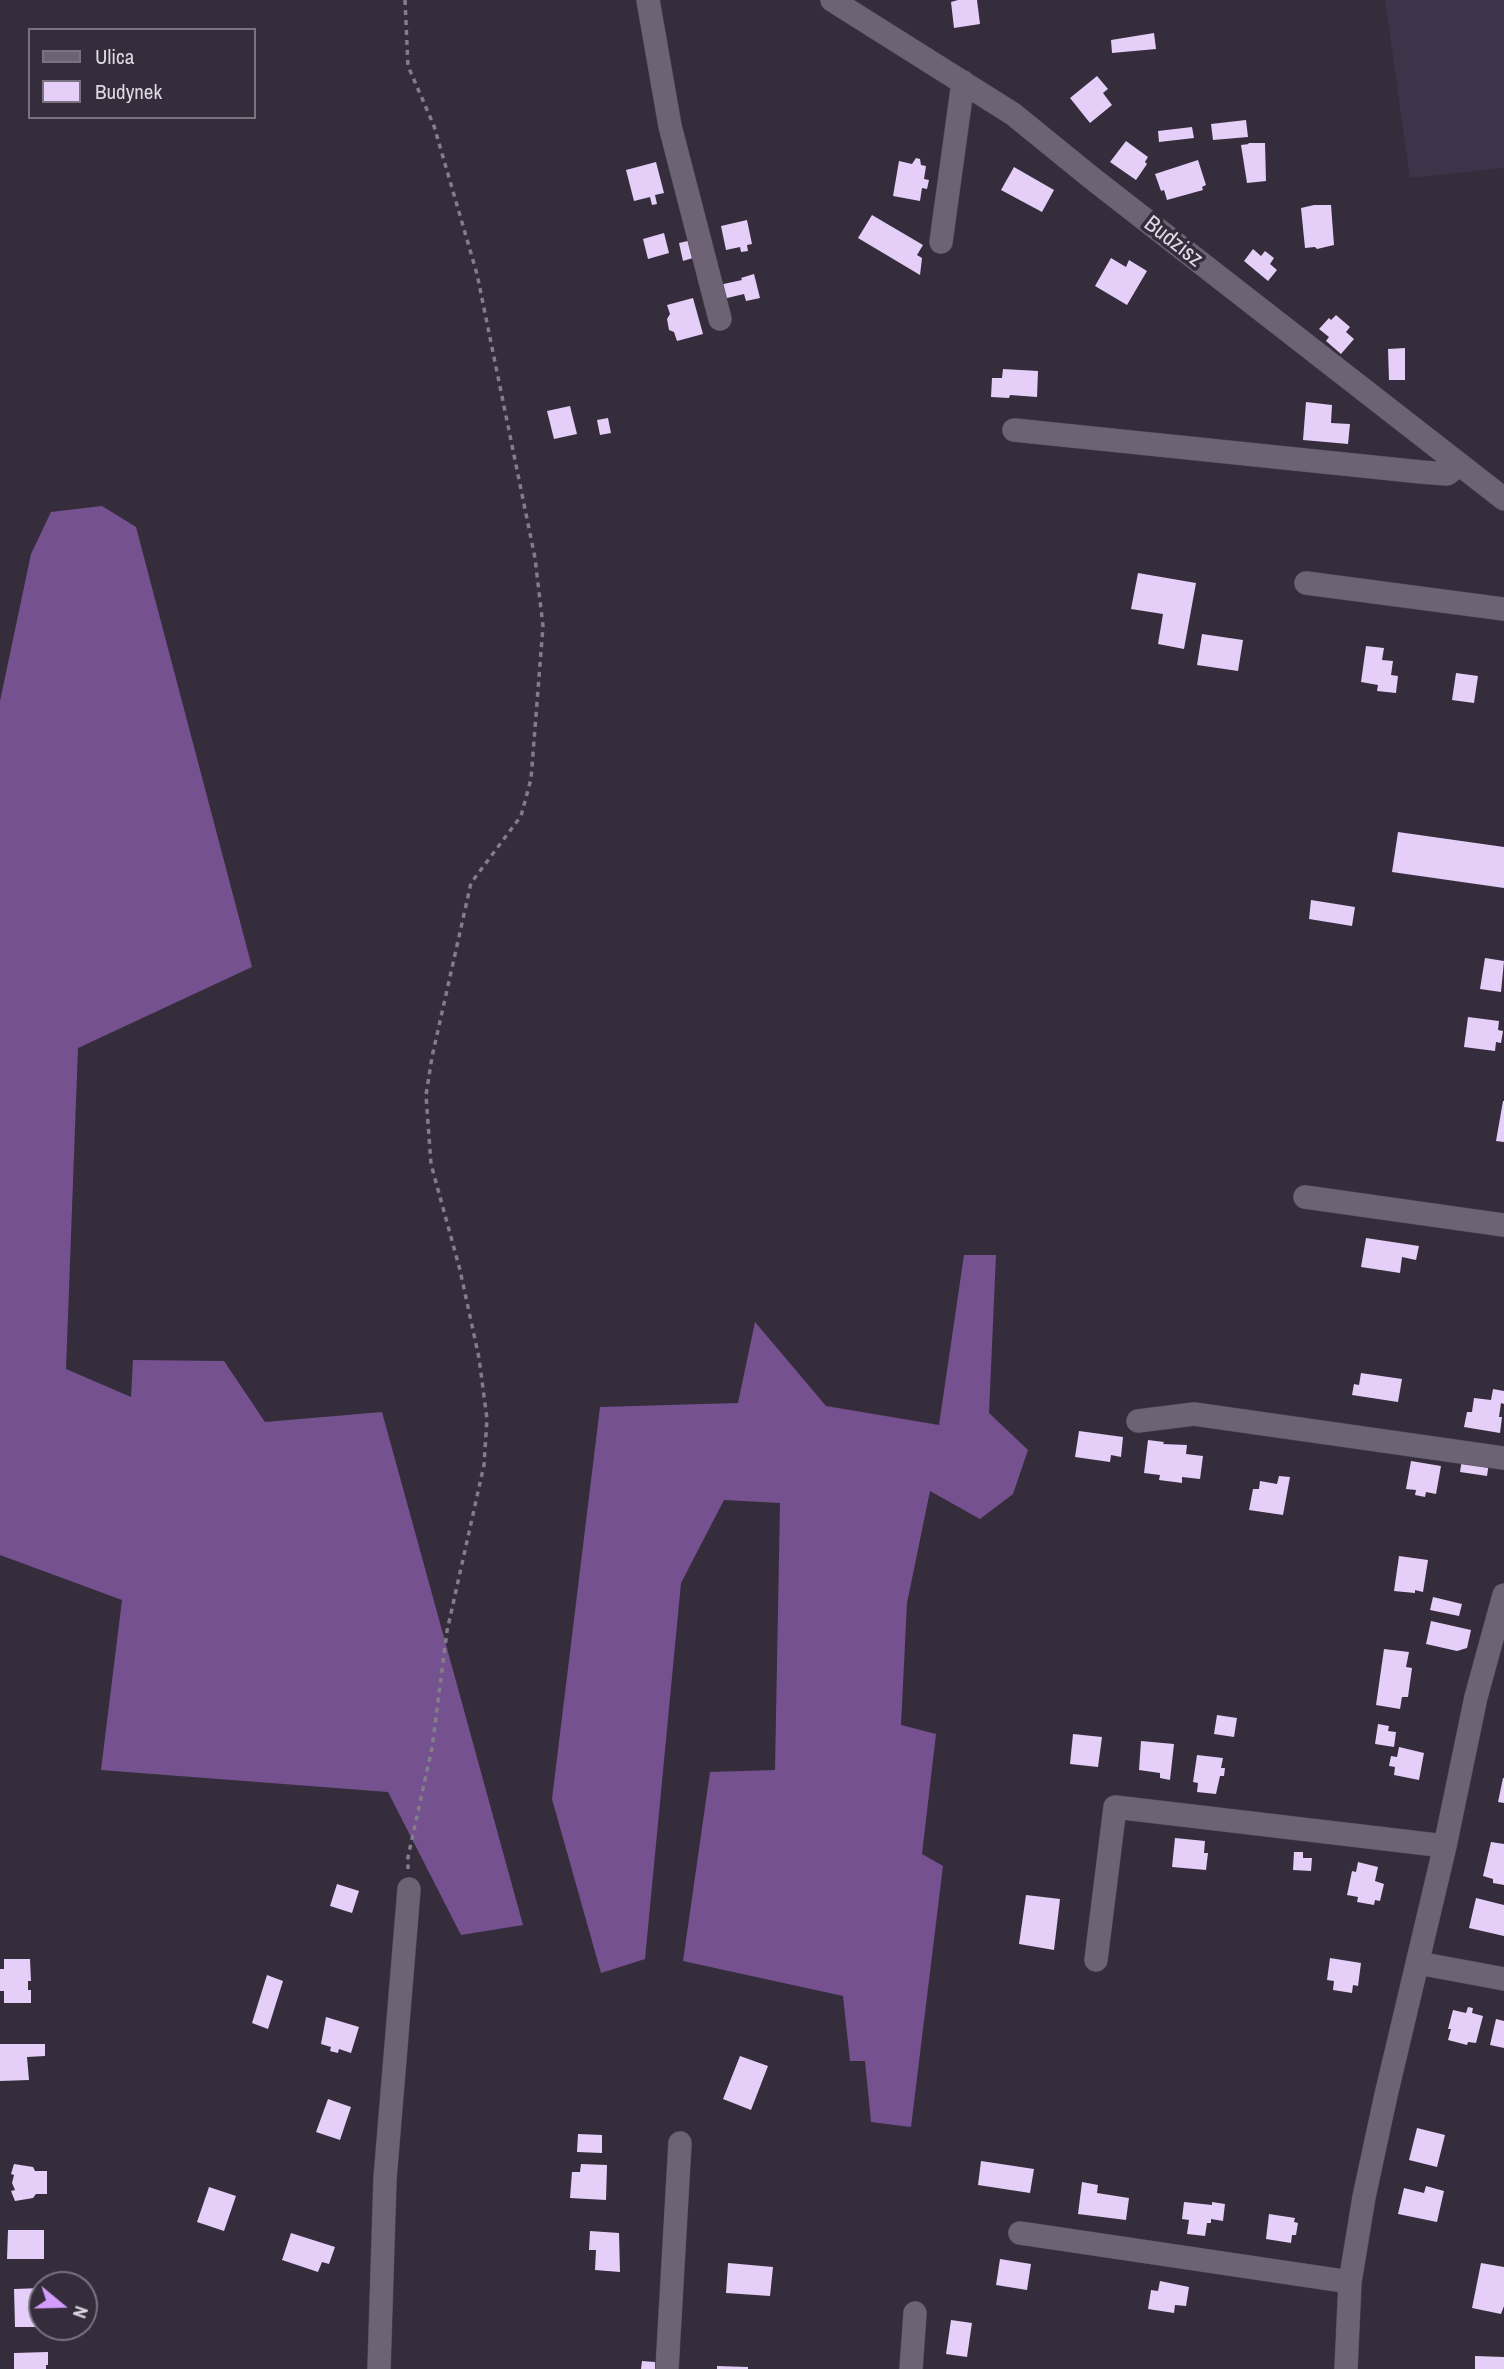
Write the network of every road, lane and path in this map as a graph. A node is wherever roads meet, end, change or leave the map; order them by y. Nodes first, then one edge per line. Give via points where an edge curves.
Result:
1 (405, 0) edge
2 (649, 0) edge
3 (831, 0) edge
4 (963, 82) junction
5 (941, 242) dead end
6 (720, 319) dead end
7 (1014, 430) dead end
8 (1459, 465) junction
9 (1504, 499) edge
10 (1306, 583) dead end
11 (1504, 609) edge
12 (1305, 1197) dead end
13 (1504, 1226) edge
14 (1138, 1421) dead end
15 (1504, 1458) edge
16 (1504, 1595) edge
17 (1445, 1846) junction
18 (409, 1889) joint
19 (1096, 1960) dead end
20 (1418, 1963) junction
21 (1504, 1979) edge
22 (680, 2143) dead end
23 (1020, 2233) dead end
24 (1350, 2282) junction
25 (915, 2313) dead end
26 (379, 2369) edge
27 (667, 2369) edge
28 (911, 2369) edge
29 (1346, 2369) edge

1 - 18 path via 408,66 434,126 477,274 535,558 544,626 531,779 521,816 471,883 426,1095 431,1164 479,1358 487,1419 484,1465 447,1631 432,1748 408,1857
2 - 6 street via 670,126
3 - 4 street, Budzisz
4 - 5 street
4 - 8 street, Budzisz via 1013,114
7 - 8 street via 1421,472 1447,474
8 - 9 street, Budzisz
10 - 11 street
12 - 13 street
14 - 15 street via 1194,1414
16 - 17 street via 1476,1696
17 - 19 street via 1115,1807
17 - 20 street
18 - 26 street via 386,2179
20 - 21 street
20 - 24 street via 1364,2197
22 - 27 street
23 - 24 street
24 - 29 street
25 - 28 street

